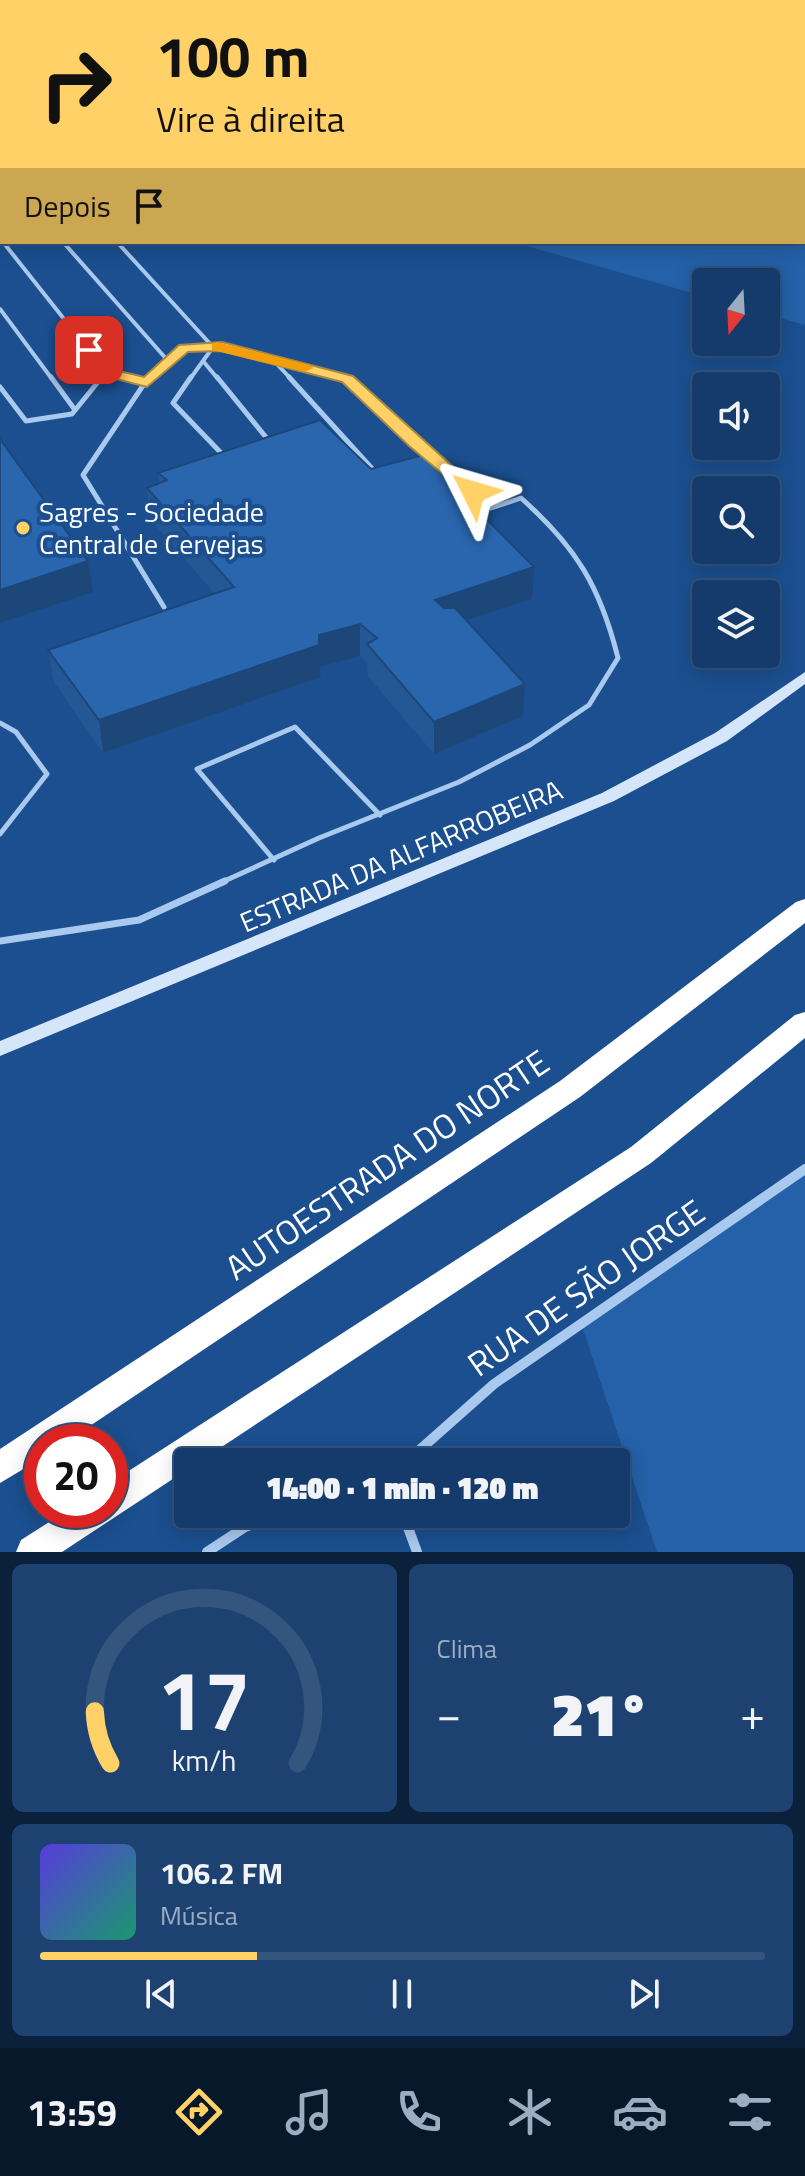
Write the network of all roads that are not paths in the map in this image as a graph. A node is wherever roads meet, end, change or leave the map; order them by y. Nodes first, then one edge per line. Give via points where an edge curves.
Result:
1 (5, 244) edge
2 (65, 244) edge
3 (119, 244) edge
4 (0, 309) edge
5 (213, 347) junction
6 (272, 359) junction
7 (203, 361) junction
8 (169, 362) junction
9 (106, 372) junction
10 (147, 382) junction
11 (0, 387) edge
12 (75, 410) junction
13 (279, 453) edge
14 (435, 459) junction
15 (421, 464) edge
16 (233, 466) edge
17 (381, 479) edge
18 (164, 607) edge
19 (805, 677) edge
20 (0, 723) edge
21 (380, 815) junction
22 (0, 834) edge
23 (274, 860) junction
24 (805, 909) edge
25 (0, 941) edge
26 (805, 1023) edge
27 (0, 1049) edge
28 (805, 1169) edge
29 (422, 1448) edge
30 (0, 1468) edge
31 (128, 1490) edge
32 (70, 1528) edge
33 (243, 1528) edge
34 (408, 1528) edge
35 (33, 1552) edge
36 (207, 1552) edge
37 (417, 1552) edge

1 - 9 lane
2 - 8 lane
3 - 5 lane
4 - 12 lane
5 - 6 lane
5 - 7 lane
5 - 8 lane via 184,348
6 - 14 lane via 348,379
6 - 17 lane
7 - 13 lane
7 - 16 lane via 173,403
8 - 10 lane
9 - 10 lane
9 - 12 lane
10 - 18 lane via 83,475
11 - 12 lane via 26,421
14 - 15 lane
14 - 21 lane via 491,508 521,498 549,522 595,580 618,658 589,705 530,745
19 - 27 main road, ESTRADA DA ALFARROBEIRA via 721,737 608,797
20 - 22 lane via 16,732 47,774
21 - 23 lane
21 - 23 lane via 295,727 197,769
23 - 25 lane via 139,920
24 - 30 highway, AUTOESTRADA DO NORTE via 570,1089
26 - 31 highway via 641,1155
28 - 29 street, RUA DE SÃO JORGE via 494,1384
32 - 35 highway
33 - 36 street
34 - 37 street

